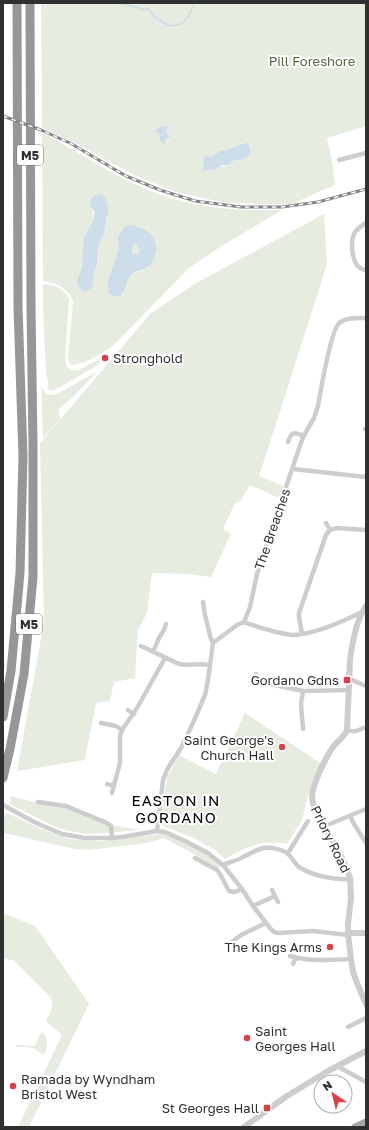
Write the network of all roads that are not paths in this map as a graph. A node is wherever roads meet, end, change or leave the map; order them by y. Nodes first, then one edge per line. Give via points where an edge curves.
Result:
1 (17, 3) edge
2 (30, 3) edge
3 (366, 153) edge
4 (350, 157) junction
5 (339, 160) dead end
6 (352, 164) dead end
7 (366, 223) edge
8 (366, 270) edge
9 (366, 318) edge
10 (304, 436) junction
11 (288, 442) dead end
12 (293, 469) junction
13 (366, 477) edge
14 (326, 523) dead end
15 (330, 530) junction
16 (366, 530) edge
17 (203, 602) dead end
18 (366, 606) edge
19 (362, 612) junction
20 (244, 622) junction
21 (166, 624) dead end
22 (302, 634) junction
23 (213, 643) junction
24 (141, 646) dead end
25 (153, 652) junction
26 (165, 658) junction
27 (210, 665) junction
28 (256, 674) dead end
29 (350, 679) junction
30 (366, 686) edge
31 (349, 690) junction
32 (303, 691) junction
33 (128, 710) dead end
34 (134, 714) junction
35 (3, 717) edge
36 (101, 723) dead end
37 (108, 724) junction
38 (301, 726) dead end
39 (366, 727) edge
40 (122, 730) junction
41 (347, 730) junction
42 (108, 731) dead end
43 (3, 778) edge
44 (107, 784) dead end
45 (114, 786) junction
46 (112, 793) dead end
47 (38, 802) dead end
48 (3, 805) edge
49 (366, 810) edge
50 (350, 816) junction
51 (308, 821) dead end
52 (325, 826) junction
53 (157, 831) junction
54 (112, 838) junction
55 (366, 842) edge
56 (288, 853) junction
57 (197, 860) dead end
58 (223, 865) junction
59 (350, 879) junction
60 (242, 889) junction
61 (272, 890) dead end
62 (275, 896) junction
63 (278, 902) dead end
64 (253, 906) junction
65 (266, 923) junction
66 (366, 933) edge
67 (348, 934) junction
68 (232, 942) dead end
69 (290, 956) dead end
70 (296, 957) junction
71 (351, 960) junction
72 (293, 964) dead end
73 (366, 1004) edge
74 (366, 1018) edge
75 (349, 1025) dead end
76 (366, 1051) edge
77 (337, 1066) junction
78 (366, 1082) edge
79 (366, 1122) edge
80 (244, 1127) edge
81 (355, 1127) edge

1 - 35 highway, M5 via 18,307 22,479 20,573 11,671
2 - 43 highway, M5 via 33,577 24,674
3 - 4 street
4 - 5 street
4 - 6 street
7 - 8 street via 354,233 352,244 355,261 360,268
9 - 10 street, The Breaches via 345,320 336,327 330,344 318,406
10 - 11 street via 293,433
10 - 12 street, The Breaches
12 - 13 street
12 - 20 street, The Breaches via 257,574
14 - 15 street
15 - 16 street
15 - 22 street via 299,613
17 - 23 street via 204,615
18 - 19 street
19 - 22 street via 340,623
19 - 29 street via 351,650
20 - 22 street via 290,635
20 - 23 street
21 - 25 street
23 - 27 street
24 - 25 street
25 - 26 street
26 - 27 street via 185,665
26 - 34 street
27 - 53 street via 205,695 163,780
28 - 32 street via 254,683
29 - 30 street
29 - 31 street
31 - 32 street
31 - 41 street
32 - 38 street
33 - 34 street
34 - 40 street
36 - 37 street
37 - 40 street
37 - 42 street
39 - 41 street via 352,732
40 - 45 street via 120,763
41 - 52 street, Priory Road via 331,750 314,786 312,802
44 - 45 street
45 - 46 street
47 - 54 street via 66,806 107,823 111,826
48 - 54 street via 62,834 85,838
49 - 50 street
50 - 52 street
50 - 55 street
51 - 56 street
52 - 59 street, Priory Road
53 - 54 street
53 - 58 street via 165,832 208,853
56 - 58 street via 264,848
56 - 59 street via 294,862 305,870 330,878
57 - 60 street via 216,870 229,891
58 - 60 street
59 - 67 street, Priory Road
60 - 64 street
61 - 62 street
62 - 63 street
62 - 64 street
64 - 65 street
65 - 67 street via 278,933 313,931
65 - 68 street
66 - 67 street
67 - 71 street, Priory Road
69 - 70 street
70 - 71 street
70 - 72 street
71 - 73 street, Priory Road via 356,983
74 - 75 street
76 - 77 street
77 - 78 street
77 - 80 street via 287,1096
79 - 81 main road

